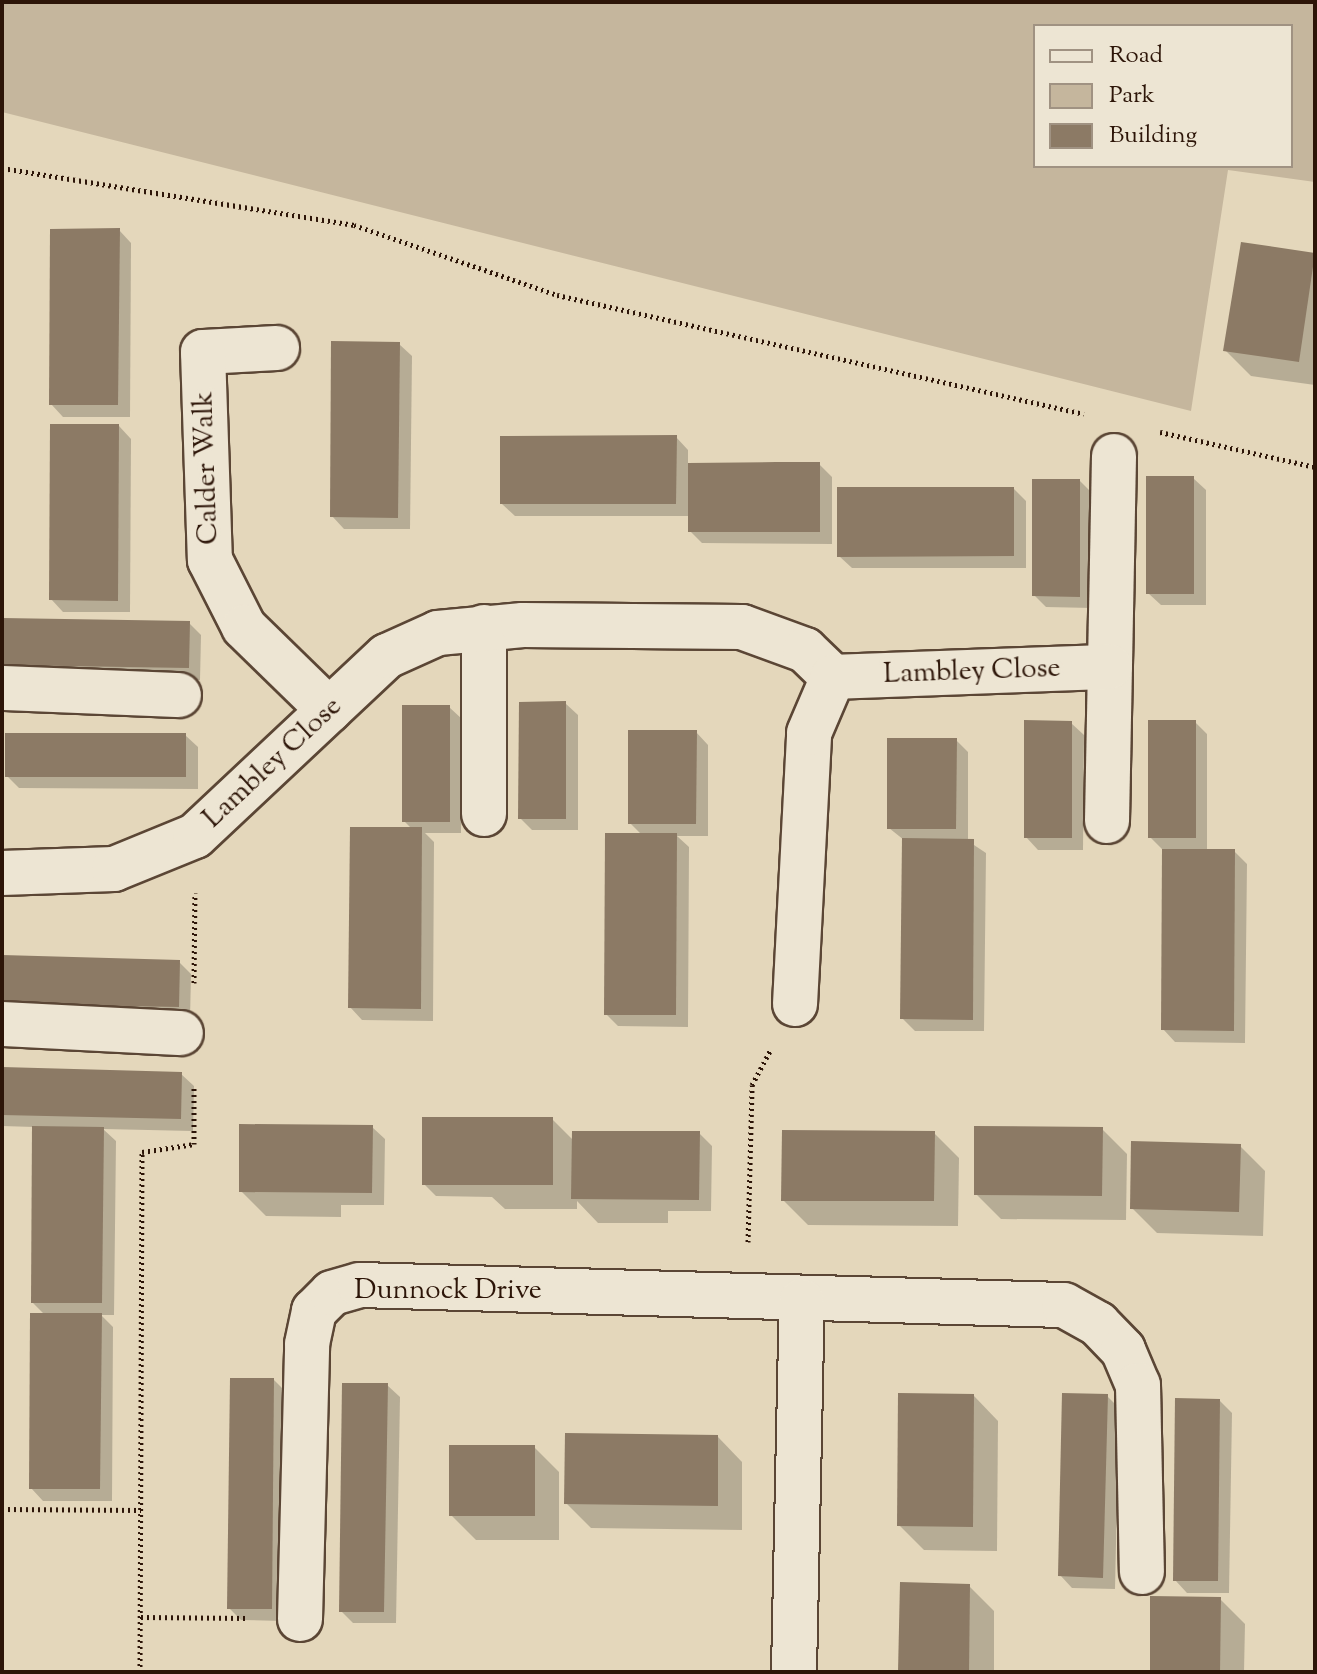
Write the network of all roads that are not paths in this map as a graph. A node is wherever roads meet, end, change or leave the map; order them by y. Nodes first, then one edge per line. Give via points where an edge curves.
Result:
1 (277, 348) dead end
2 (1119, 434) road end
3 (484, 627) junction
4 (1110, 667) junction
5 (833, 677) junction
6 (2, 688) edge
7 (179, 695) dead end
8 (329, 710) junction
9 (484, 814) dead end
10 (1107, 821) dead end
11 (2, 873) edge
12 (795, 1004) road end
13 (2, 1024) edge
14 (181, 1033) dead end
15 (802, 1301) junction
16 (1142, 1572) dead end
17 (300, 1619) road end
18 (794, 1672) edge

1 - 8 street, Calder Walk via 203,352 210,560 244,627
2 - 4 street
3 - 5 street, Lambley Close via 742,627 805,650
3 - 8 street, Lambley Close via 438,633 387,656
3 - 9 street
4 - 5 street, Lambley Close
4 - 10 street
5 - 12 street via 809,733
6 - 7 street
8 - 11 street, Lambley Close via 195,836 114,869
13 - 14 street
15 - 16 street, Dunnock Drive via 1064,1305 1098,1324 1123,1350 1138,1385
15 - 17 street, Dunnock Drive via 360,1285 332,1293 314,1311 307,1344
15 - 18 street

